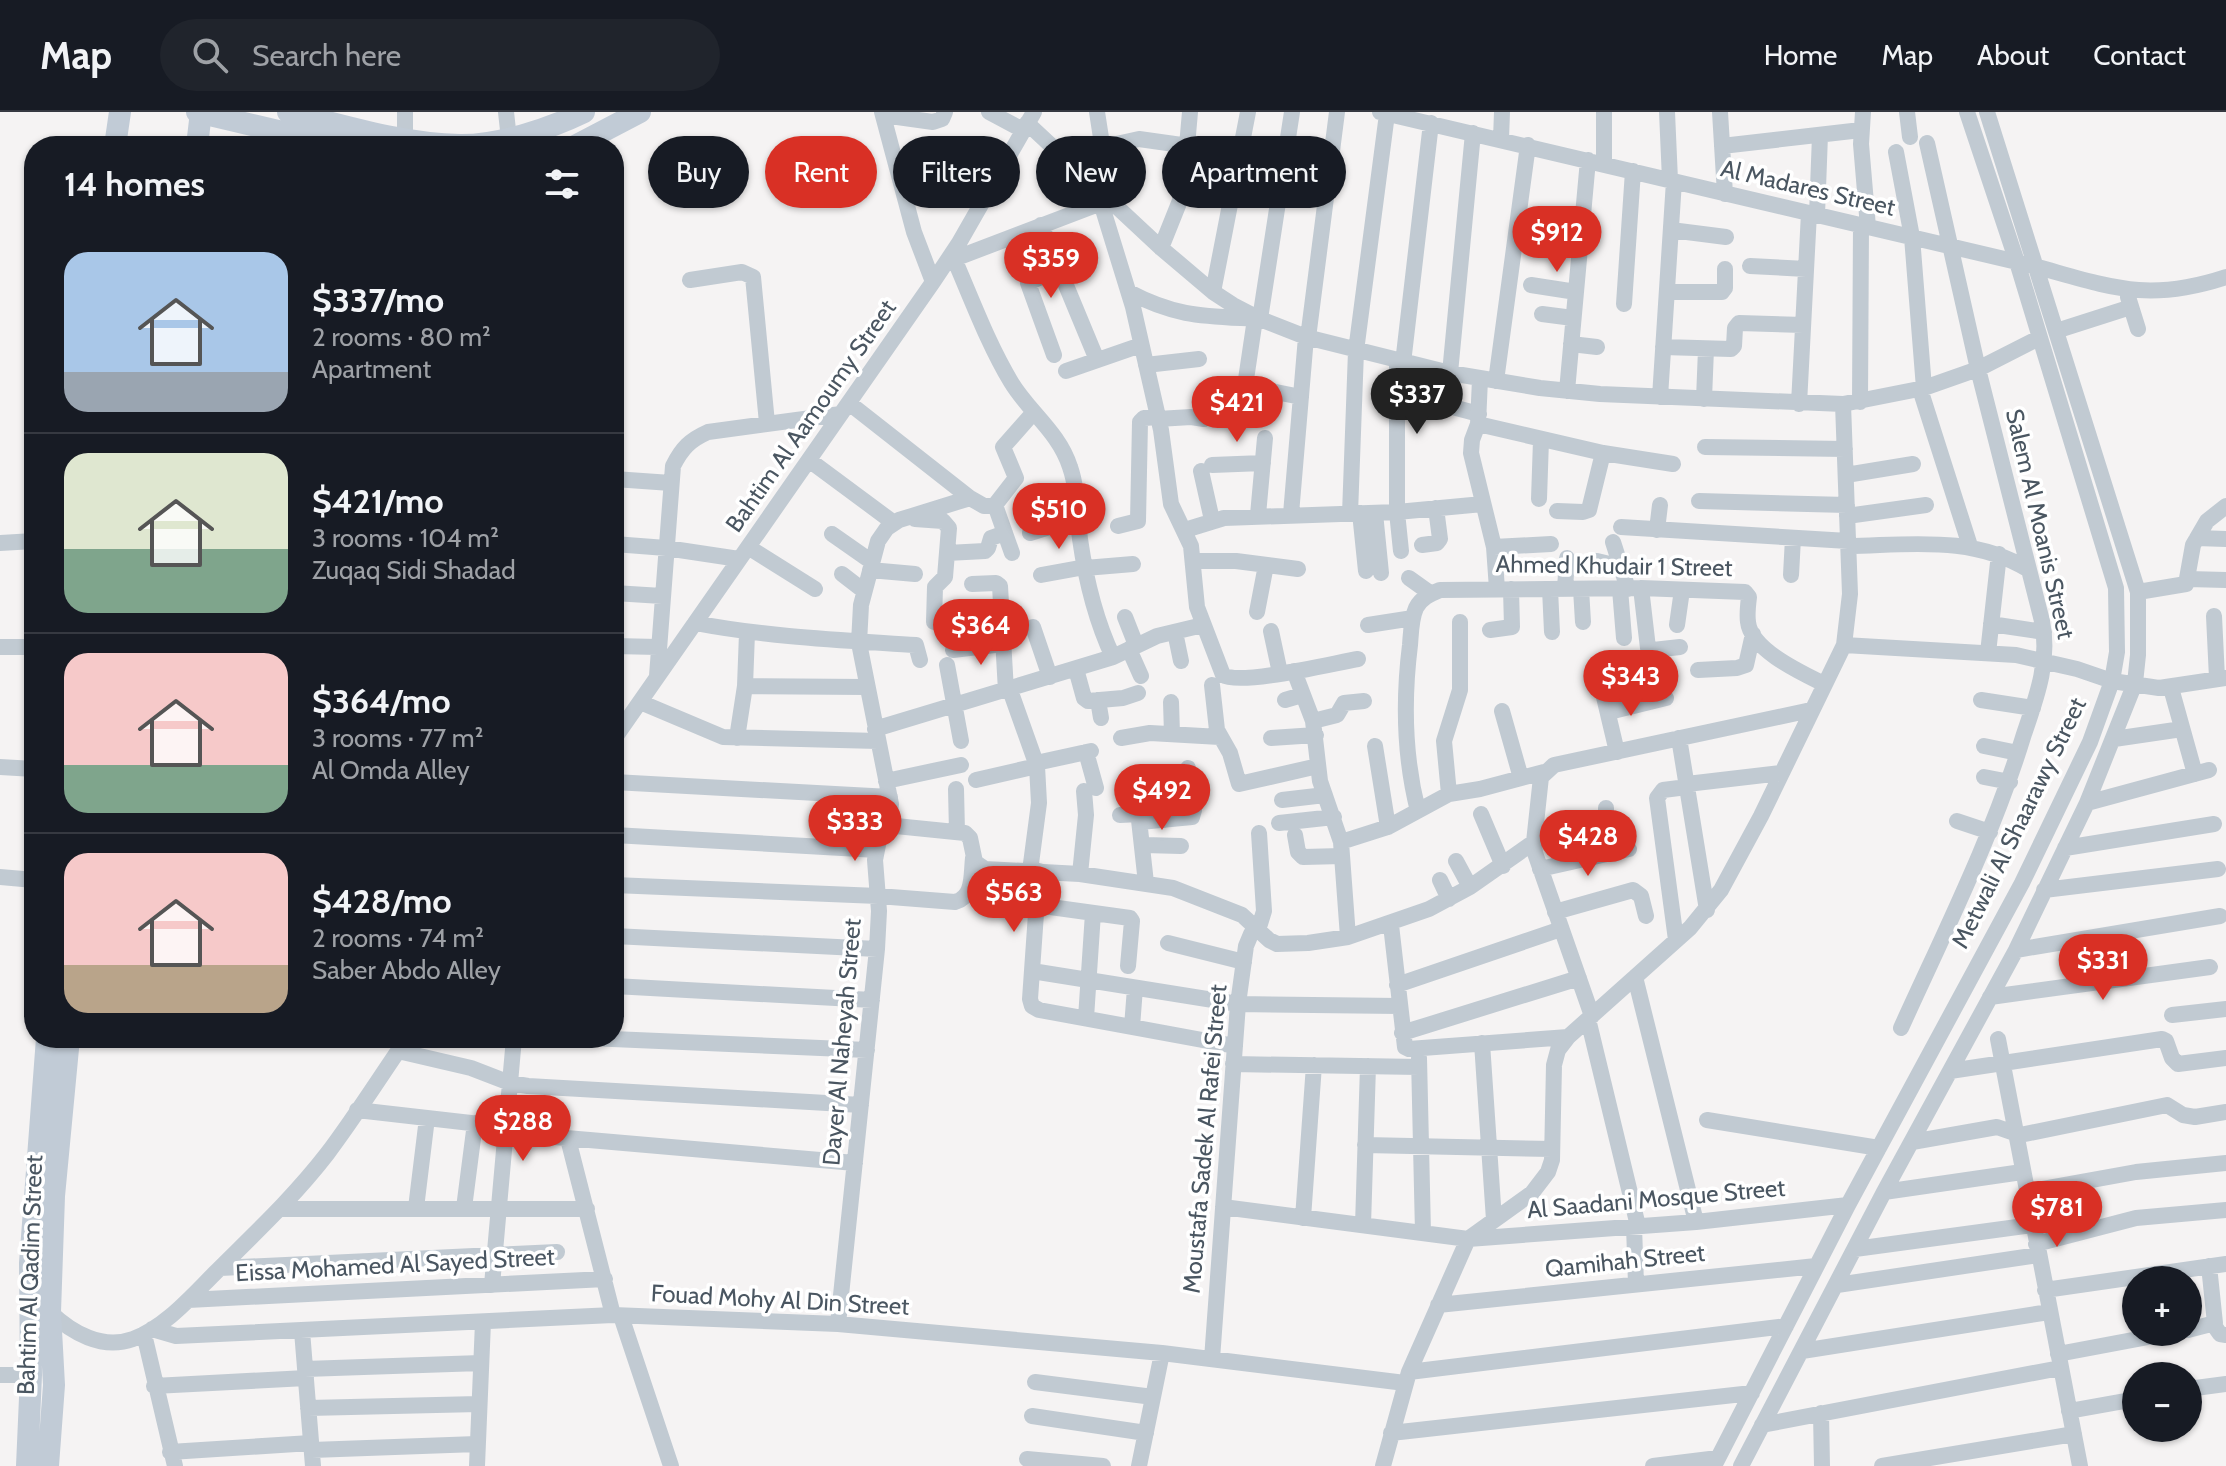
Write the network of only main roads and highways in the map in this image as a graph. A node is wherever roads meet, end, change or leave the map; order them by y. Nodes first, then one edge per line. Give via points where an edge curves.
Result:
1 (120, 112) edge
2 (200, 112) edge
3 (288, 112) edge
4 (640, 112) edge
5 (576, 114) edge
6 (325, 116) edge
7 (116, 136) edge
8 (198, 136) edge
9 (300, 136) edge
10 (395, 136) edge
11 (552, 136) edge
12 (594, 136) edge
13 (46, 1048) edge
14 (68, 1048) edge
15 (27, 1466) edge
16 (48, 1466) edge

1 - 7 main road
2 - 8 main road
2 - 9 main road
3 - 6 main road
4 - 12 main road
5 - 11 main road
6 - 10 main road
13 - 15 main road, Bahtim Al Qadim Street via 30,1263
14 - 16 main road, Bahtim Al Qadim Street via 54,1196 54,1385

